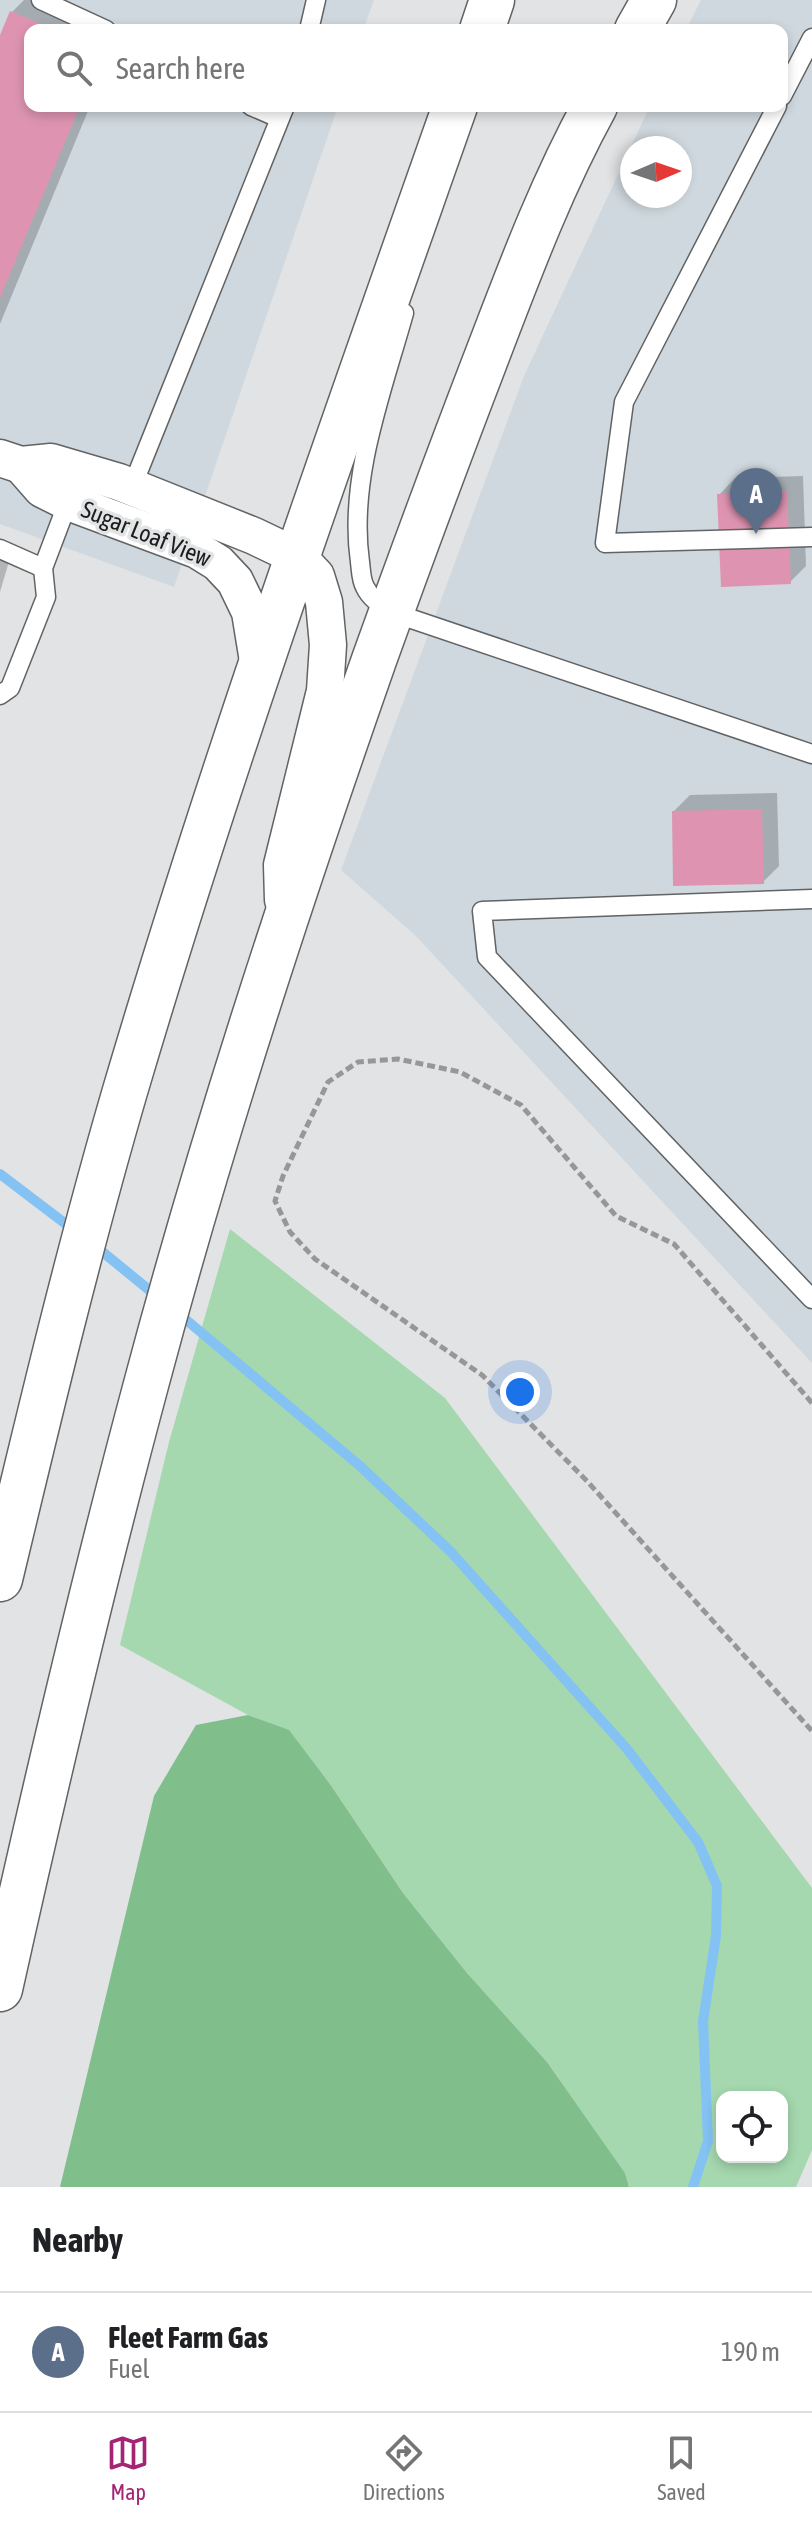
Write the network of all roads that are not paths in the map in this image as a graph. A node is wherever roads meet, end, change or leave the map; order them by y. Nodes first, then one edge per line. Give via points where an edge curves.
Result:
1 (41, 0) edge
2 (316, 0) edge
3 (492, 0) edge
4 (654, 0) edge
5 (93, 24) edge
6 (310, 24) edge
7 (484, 24) edge
8 (640, 24) edge
9 (812, 38) edge
10 (788, 84) edge
11 (282, 112) edge
12 (453, 112) edge
13 (592, 112) edge
14 (774, 112) edge
15 (408, 240) junction
16 (11, 462) edge
17 (132, 487) junction
18 (68, 502) junction
19 (812, 537) edge
20 (0, 549) edge
21 (298, 557) junction
22 (43, 568) junction
23 (391, 612) junction
24 (259, 667) junction
25 (0, 695) edge
26 (812, 754) edge
27 (812, 899) edge
28 (284, 925) junction
29 (812, 1299) edge
30 (0, 1579) edge
31 (0, 1989) edge

1 - 5 lane
2 - 6 lane
3 - 7 highway
4 - 8 highway
9 - 10 lane
11 - 17 lane
12 - 15 highway
13 - 23 highway via 536,226
14 - 19 lane via 624,402 605,543
15 - 21 highway
15 - 23 lane via 408,300 374,422 359,512 364,586
16 - 17 street, Sugar Loaf View via 51,462
16 - 18 street, Sugar Loaf View via 42,489
17 - 21 street, Sugar Loaf View
18 - 22 lane
18 - 24 street, Sugar Loaf View via 197,550 218,563 235,581 250,612
20 - 22 lane
21 - 24 highway
21 - 28 street via 316,576 328,645 322,706 282,865
22 - 25 lane via 46,597 10,688
23 - 26 lane
23 - 28 highway
24 - 30 highway via 125,1094 61,1326
27 - 29 lane via 482,911 487,957
28 - 31 highway via 148,1378

